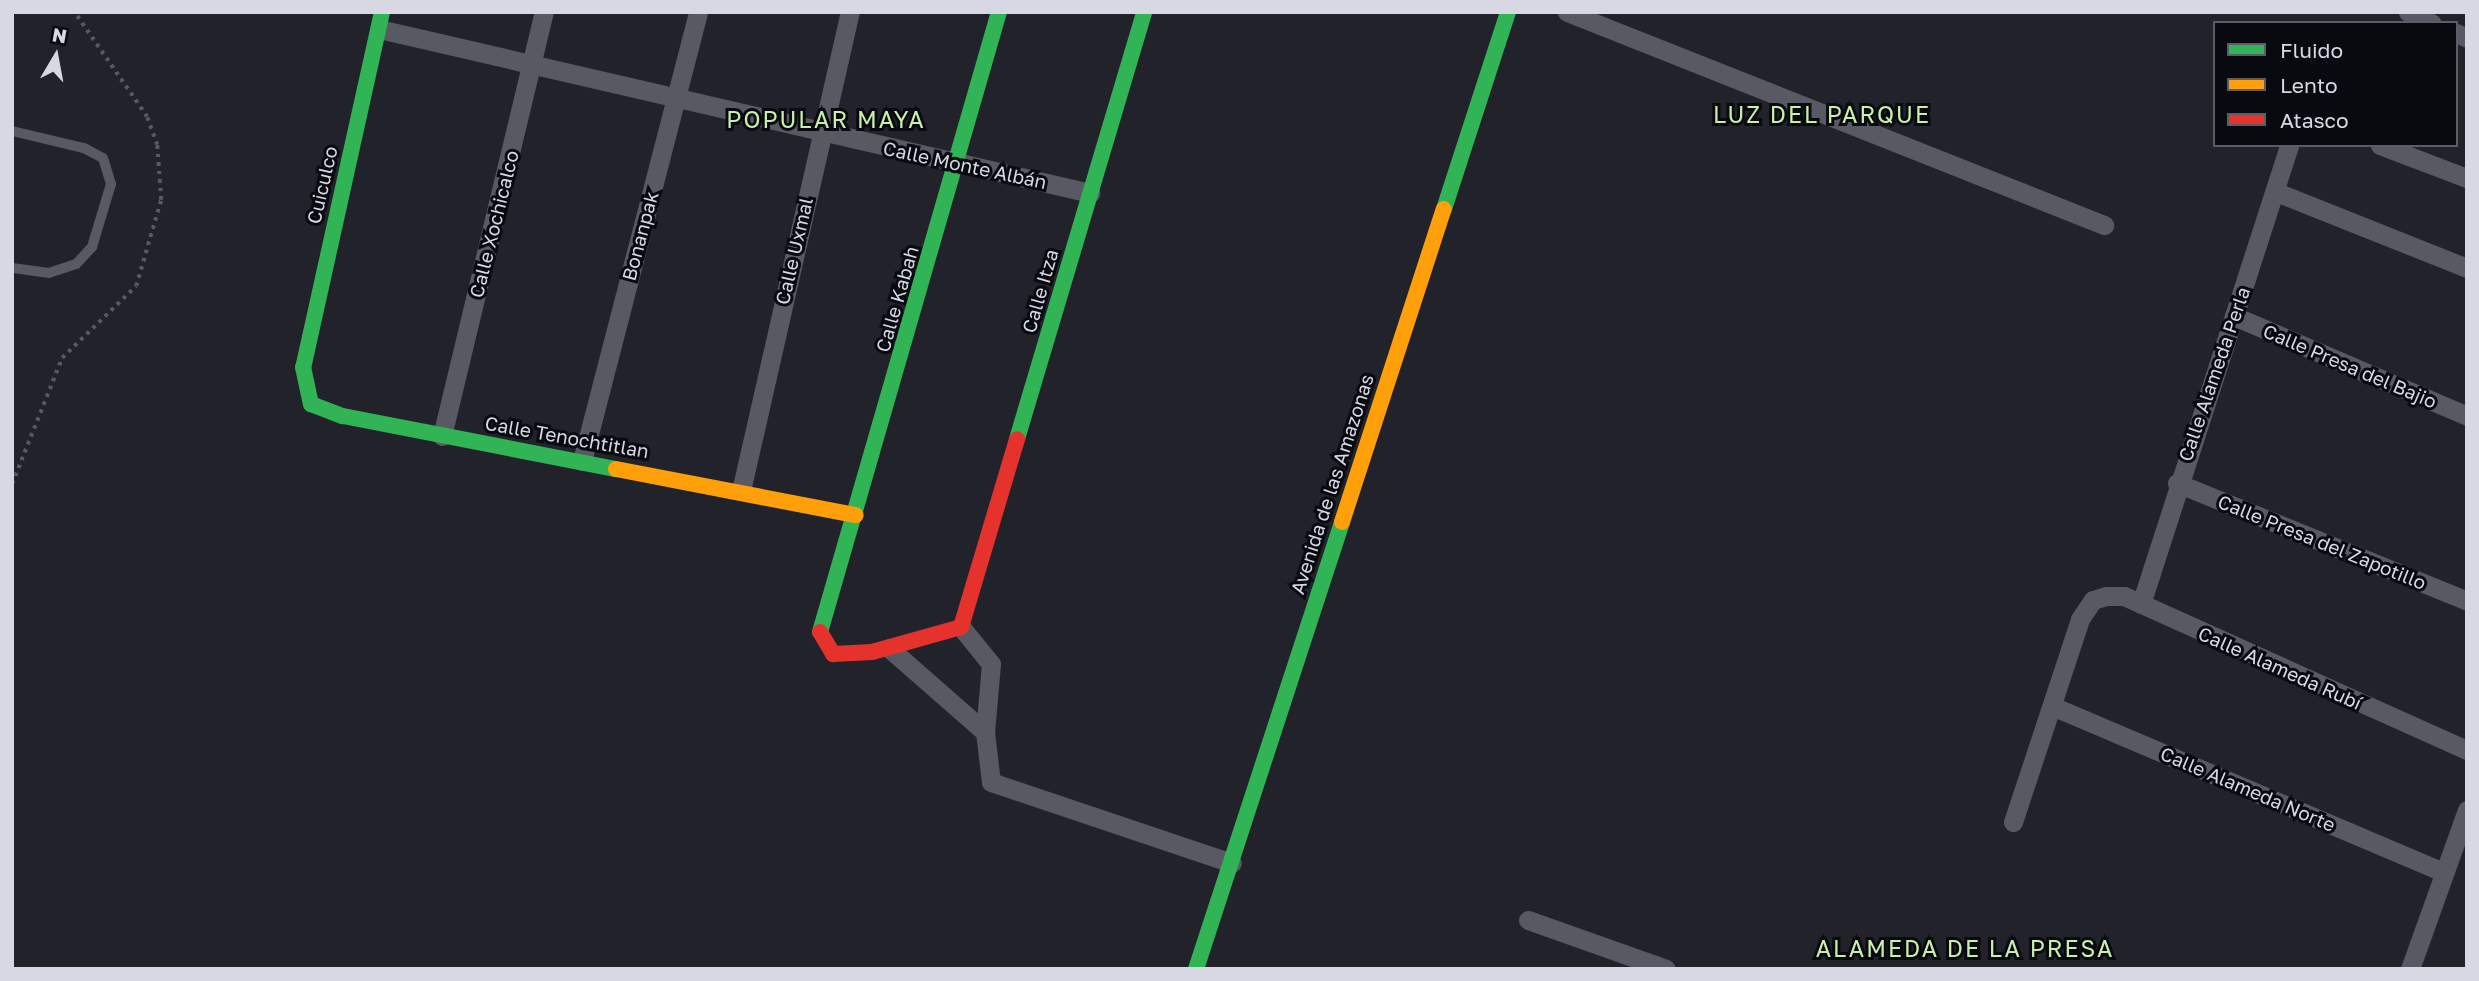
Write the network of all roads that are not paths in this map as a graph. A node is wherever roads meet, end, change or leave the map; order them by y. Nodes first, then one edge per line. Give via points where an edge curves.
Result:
1 (544, 12) edge
2 (698, 12) edge
3 (850, 12) edge
4 (999, 12) edge
5 (1144, 12) edge
6 (1508, 12) edge
7 (1567, 12) edge
8 (2408, 12) edge
9 (381, 21) edge
10 (2428, 21) edge
11 (533, 63) junction
12 (678, 96) junction
13 (12, 131) edge
14 (822, 134) junction
15 (2288, 147) edge
16 (2385, 147) edge
17 (958, 163) junction
18 (2467, 178) edge
19 (1090, 192) junction
20 (2276, 192) junction
21 (2104, 225) dead end
22 (12, 268) edge
23 (2467, 268) edge
24 (2234, 316) junction
25 (303, 367) joint
26 (2467, 416) edge
27 (442, 436) junction
28 (582, 461) junction
29 (2177, 483) junction
30 (741, 491) junction
31 (856, 515) junction
32 (2467, 601) edge
33 (2141, 604) junction
34 (961, 627) junction
35 (889, 648) junction
36 (2052, 706) junction
37 (985, 732) junction
38 (2467, 750) edge
39 (2467, 810) edge
40 (2013, 822) dead end
41 (1232, 863) junction
42 (2443, 872) junction
43 (1528, 920) dead end
44 (1196, 969) edge
45 (1666, 969) edge
46 (2410, 969) edge

1 - 11 street, Calle Xochicalco
2 - 12 street, Bonanpak
3 - 14 street, Calle Uxmal
4 - 17 street, Calle Kabah
5 - 19 street, Calle Itza
6 - 41 street, Avenida de las Amazonas
7 - 21 street
8 - 10 street
9 - 11 street
9 - 25 street, Cuiculco
11 - 12 street, Calle Monte Albán
11 - 27 street, Calle Xochicalco
12 - 14 street, Calle Monte Albán
12 - 28 street, Bonanpak
13 - 22 lane via 84,148 103,158 111,184 92,247 76,264 49,273
14 - 17 street, Calle Monte Albán
14 - 30 street, Calle Uxmal
15 - 20 street, Calle Alameda Perla
16 - 18 street
17 - 19 street, Calle Monte Albán
17 - 31 street, Calle Kabah
19 - 34 street, Calle Itza
20 - 23 street
20 - 24 street, Calle Alameda Perla
24 - 26 street, Calle Presa del Bajio
24 - 29 street, Calle Alameda Perla
25 - 27 street, Calle Tenochtitlan via 304,393 321,411
27 - 28 street, Calle Tenochtitlan
28 - 30 street, Calle Tenochtitlan
29 - 32 street, Calle Presa del Zapotillo
29 - 33 street, Calle Alameda Perla
30 - 31 street, Calle Tenochtitlan
31 - 35 street, Calle Kabah via 827,596 820,637 833,654
33 - 36 street, Calle Alameda Rubí via 2124,596 2093,600
33 - 38 street, Calle Alameda Rubí
34 - 35 street
34 - 37 street via 991,664
35 - 37 street
36 - 40 street
36 - 42 street, Calle Alameda Norte
37 - 41 street via 991,782
39 - 42 street
41 - 44 street, Avenida de las Amazonas
42 - 46 street
43 - 45 street

